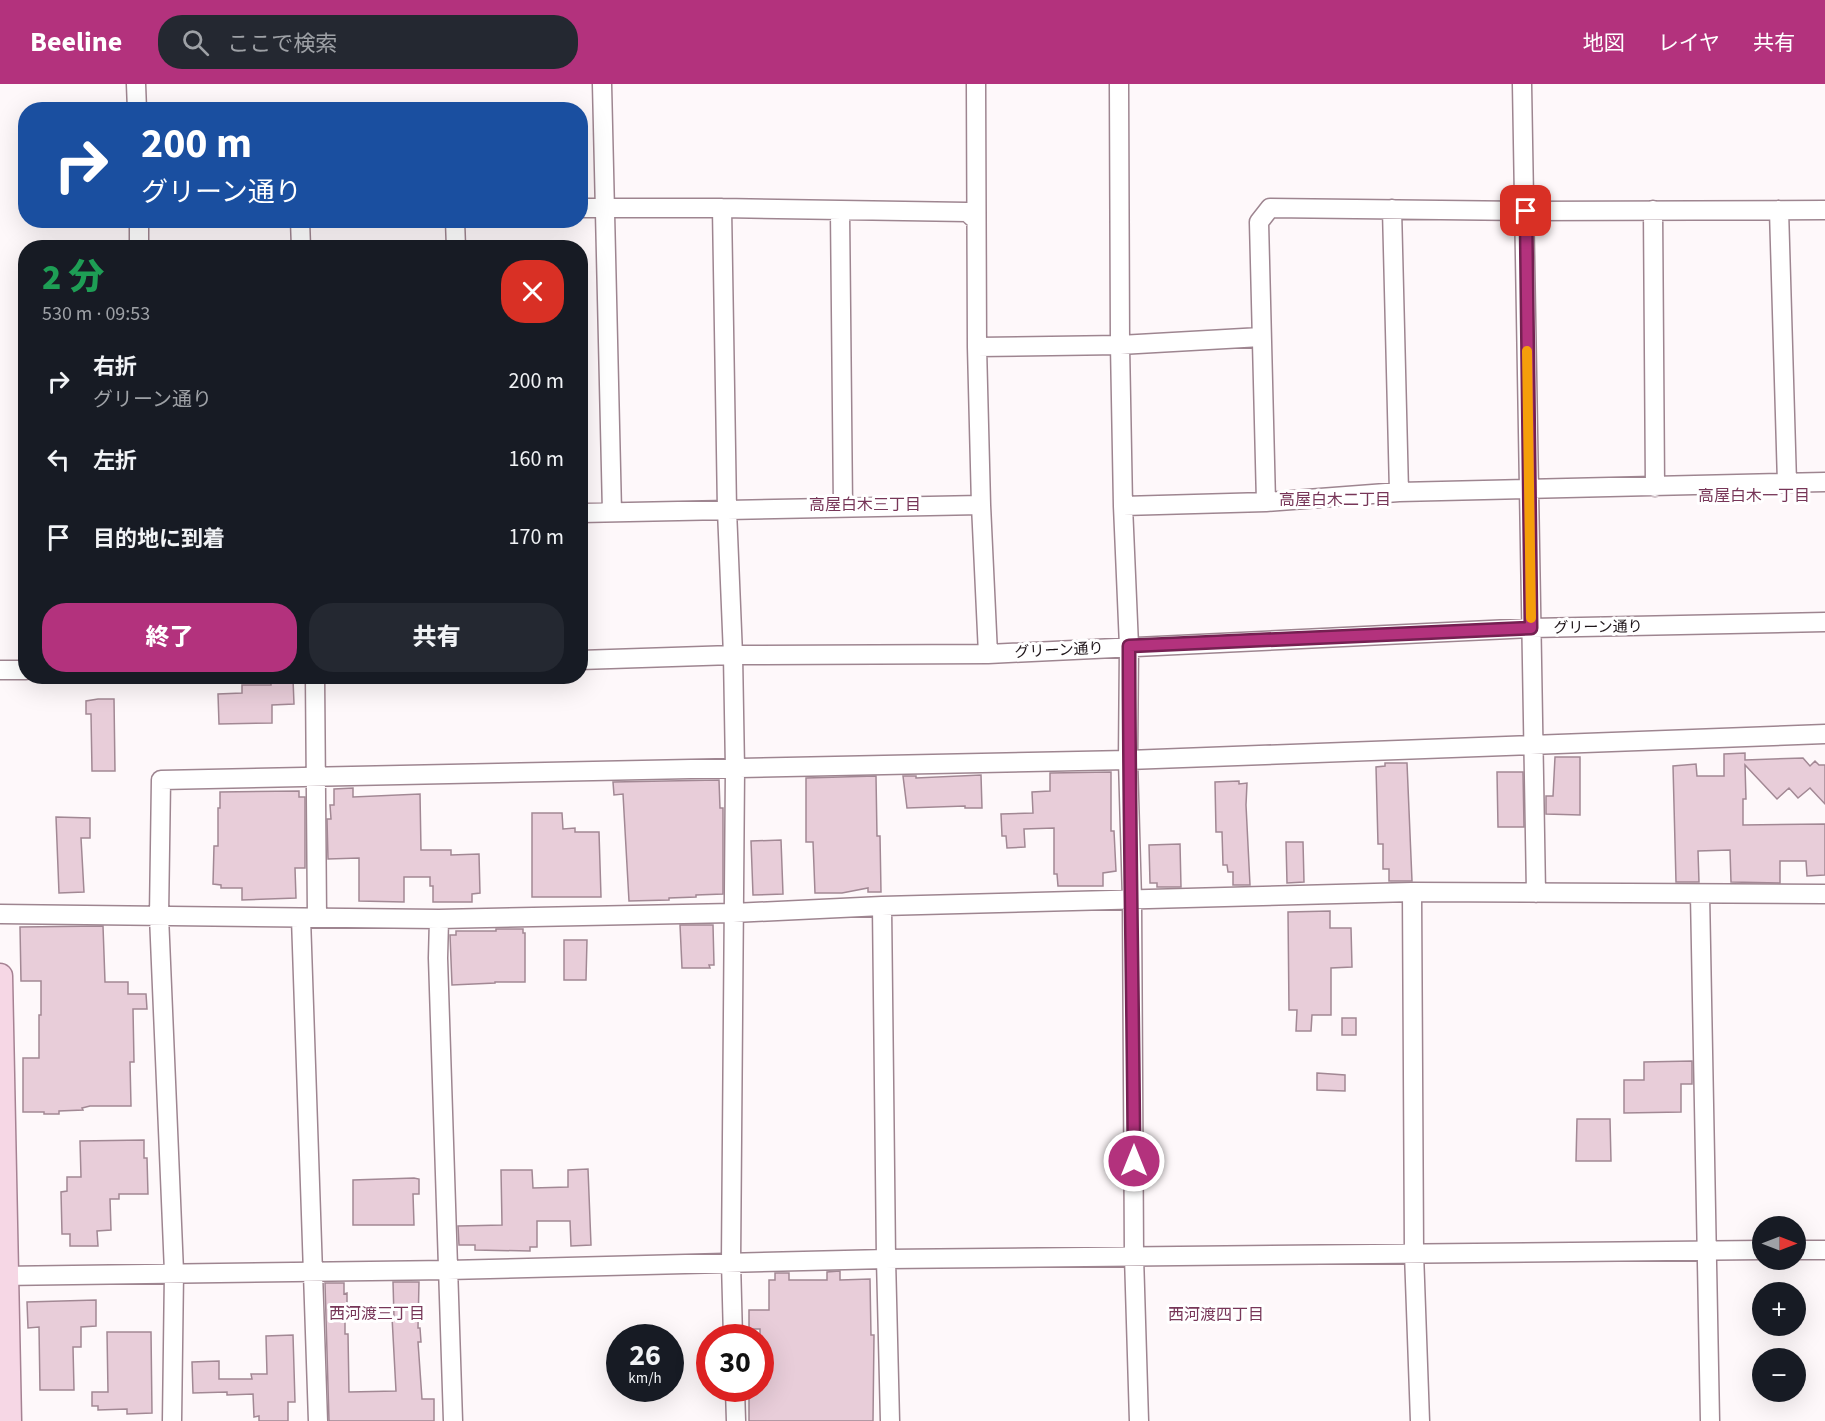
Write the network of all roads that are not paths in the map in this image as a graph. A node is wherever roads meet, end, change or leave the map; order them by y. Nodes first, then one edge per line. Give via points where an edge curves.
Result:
1 (136, 84) edge
2 (603, 84) edge
3 (976, 84) edge
4 (1119, 84) edge
5 (1522, 84) edge
6 (137, 102) edge
7 (588, 208) edge
8 (605, 208) junction
9 (722, 208) junction
10 (1392, 209) junction
11 (1653, 210) junction
12 (1779, 210) junction
13 (1825, 210) edge
14 (840, 211) junction
15 (1526, 211) junction
16 (976, 220) junction
17 (1261, 337) junction
18 (1120, 345) junction
19 (977, 347) junction
20 (1825, 482) edge
21 (1786, 483) junction
22 (1655, 488) junction
23 (1528, 489) junction
24 (1399, 492) junction
25 (1266, 502) junction
26 (981, 505) junction
27 (1123, 506) junction
28 (843, 508) junction
29 (727, 510) junction
30 (612, 512) junction
31 (588, 513) edge
32 (1825, 621) edge
33 (1531, 628) junction
34 (1129, 646) junction
35 (988, 654) junction
36 (733, 655) junction
37 (588, 660) edge
38 (0, 670) edge
39 (18, 670) edge
40 (315, 684) edge
41 (1825, 734) edge
42 (1533, 744) junction
43 (1128, 760) junction
44 (735, 769) junction
45 (316, 778) junction
46 (1412, 892) junction
47 (1536, 893) junction
48 (1700, 894) junction
49 (1825, 894) edge
50 (1132, 900) junction
51 (882, 906) junction
52 (733, 913) junction
53 (0, 914) edge
54 (159, 916) junction
55 (309, 918) junction
56 (439, 919) junction
57 (0, 976) edge
58 (1705, 1249) junction
59 (1752, 1250) edge
60 (1806, 1250) edge
61 (1825, 1250) edge
62 (1414, 1252) junction
63 (1134, 1256) junction
64 (886, 1259) junction
65 (731, 1262) junction
66 (448, 1270) junction
67 (174, 1272) junction
68 (313, 1272) junction
69 (3, 1276) edge
70 (733, 1324) edge
71 (735, 1402) edge
72 (9, 1421) edge
73 (172, 1421) edge
74 (318, 1421) edge
75 (453, 1421) edge
76 (736, 1421) edge
77 (890, 1421) edge
78 (1139, 1421) edge
79 (1420, 1421) edge
80 (1710, 1421) edge

1 - 6 street
2 - 8 street
3 - 16 street
4 - 18 street
5 - 15 street
7 - 8 street
8 - 9 street
8 - 30 street
9 - 14 street
9 - 29 street
10 - 15 street
10 - 17 street via 1270,208 1259,222
10 - 24 street
11 - 12 street
11 - 15 street
11 - 22 street
12 - 13 street
12 - 21 street
14 - 16 street via 967,212
14 - 28 street
15 - 23 street
16 - 19 street
17 - 18 street
17 - 25 street
18 - 19 street
18 - 27 street
19 - 26 street
20 - 21 street
21 - 22 street
22 - 23 street
23 - 24 street
23 - 33 street
24 - 25 street
25 - 27 street
26 - 28 street
26 - 35 street
27 - 34 street
28 - 29 street
29 - 30 street
29 - 36 street
30 - 31 street
32 - 33 street, グリーン通り
33 - 34 street, グリーン通り
33 - 42 street
34 - 35 street, グリーン通り
34 - 43 street
35 - 36 street, グリーン通り
36 - 37 street, グリーン通り
36 - 44 street
38 - 39 street
40 - 45 street
41 - 42 street
42 - 43 street
42 - 47 street
43 - 44 street
43 - 50 street
44 - 45 street
44 - 52 street
45 - 54 street via 161,780
45 - 55 street
46 - 47 street
46 - 50 street
46 - 62 street
47 - 48 street
48 - 49 street
48 - 58 street
50 - 51 street
50 - 63 street
51 - 52 street
51 - 64 street
52 - 56 street
52 - 65 street
53 - 54 street
54 - 55 street
54 - 67 street
55 - 56 street
55 - 68 street
56 - 66 street
57 - 69 main road
58 - 59 street
58 - 62 street
58 - 80 street
60 - 61 street
62 - 63 street
62 - 79 street
63 - 64 street
63 - 78 street
64 - 65 street
64 - 77 street
65 - 66 street
65 - 70 street
66 - 68 street
66 - 75 street
67 - 68 street
67 - 69 street
67 - 73 street
68 - 74 street
69 - 72 main road
71 - 76 street

